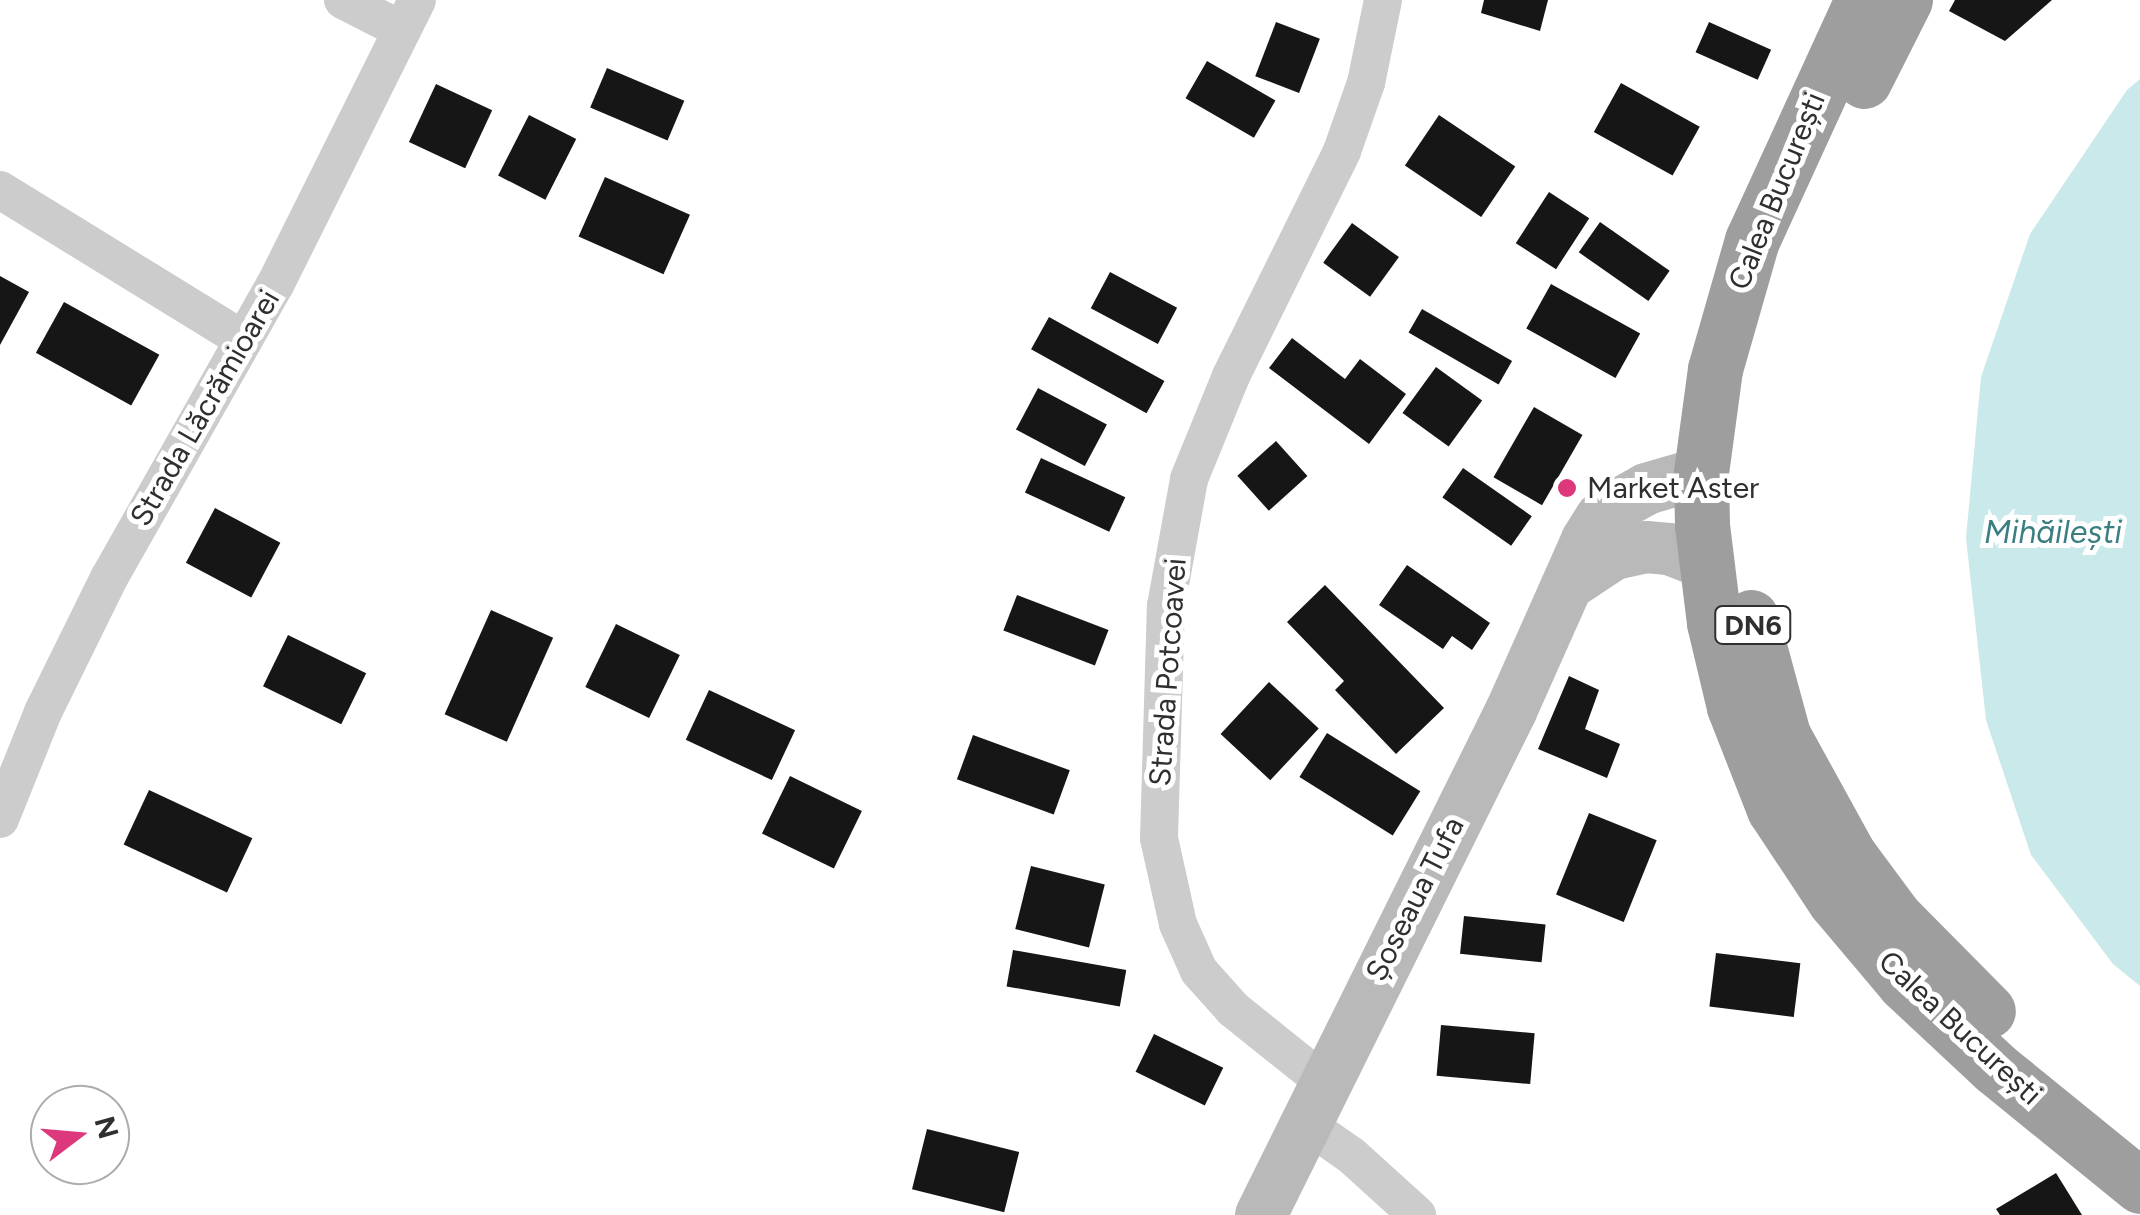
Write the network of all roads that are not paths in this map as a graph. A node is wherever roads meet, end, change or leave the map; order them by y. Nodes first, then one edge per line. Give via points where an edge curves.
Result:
1 (343, 0) edge
2 (1384, 0) edge
3 (1862, 0) edge
4 (1905, 0) edge
5 (409, 15) edge
6 (0, 190) edge
7 (244, 340) junction
8 (1701, 473) junction
9 (1705, 563) junction
10 (1570, 582) junction
11 (0, 818) edge
12 (1315, 1102) junction
13 (2140, 1138) edge
14 (2140, 1186) edge
15 (1261, 1215) edge
16 (1417, 1215) edge

1 - 5 street
2 - 12 street, Strada Potcoavei via 1342,151 1231,376 1189,479 1166,606 1159,838 1178,924 1199,971
3 - 8 highway, Calea București / DN6 via 1752,240 1715,370
4 - 13 highway, Calea București / DN6 via 1789,239 1762,326 1736,471 1748,602 1783,736 1848,855 1948,974
5 - 7 street, Strada Lăcrămioarei
6 - 7 street
7 - 11 street, Strada Lăcrămioarei via 109,578
8 - 9 highway, Calea București / DN6
8 - 10 main road, Șoseaua Tufa via 1646,489 1602,518
9 - 10 main road via 1646,547 1614,554
9 - 14 highway, Calea București / DN6 via 1734,707 1774,809 1836,902 1904,984
10 - 12 main road, Șoseaua Tufa
12 - 15 main road, Șoseaua Tufa
12 - 16 street, Strada Potcoavei via 1352,1156

